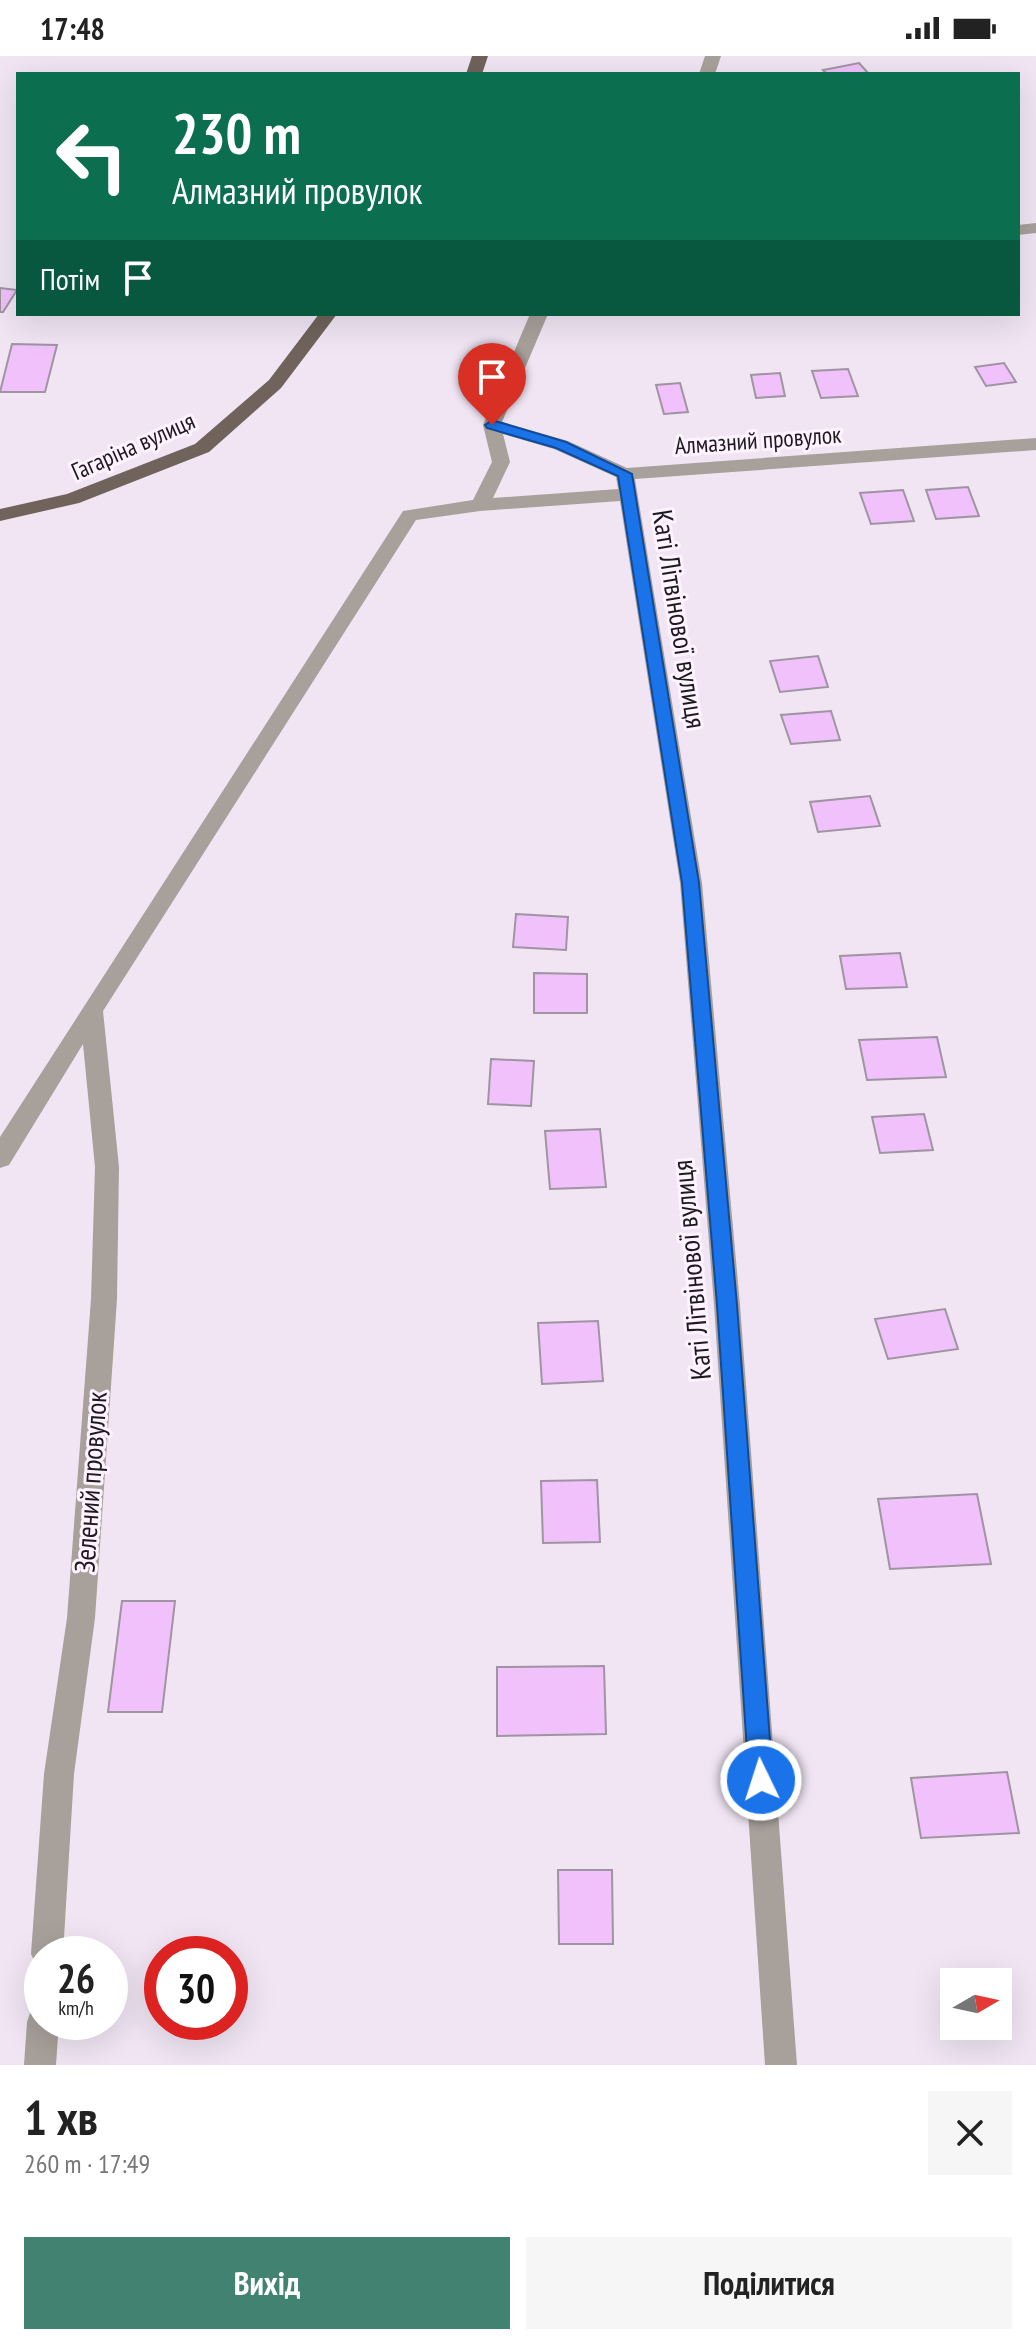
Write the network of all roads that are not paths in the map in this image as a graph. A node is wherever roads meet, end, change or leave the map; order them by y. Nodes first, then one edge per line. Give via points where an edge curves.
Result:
1 (326, 316) edge
2 (538, 316) edge
3 (492, 425) junction
4 (1036, 444) edge
5 (626, 484) junction
6 (480, 505) junction
7 (0, 515) edge
8 (91, 1010) junction
9 (0, 1158) edge
10 (48, 1936) edge
11 (42, 2040) edge
12 (40, 2065) edge
13 (781, 2065) edge

1 - 7 main road, Гагаріна вулиця via 275,384 202,448 72,499
2 - 3 street
3 - 5 street, Алмазний провулок via 561,445
3 - 6 street via 501,462
4 - 5 street, Алмазний провулок
5 - 6 street
5 - 13 street, Каті Літвінової вулиця via 691,883
6 - 8 street via 410,515
8 - 9 street
8 - 10 street, Зелений провулок via 107,1167 104,1299 81,1618 59,1774
11 - 12 street

